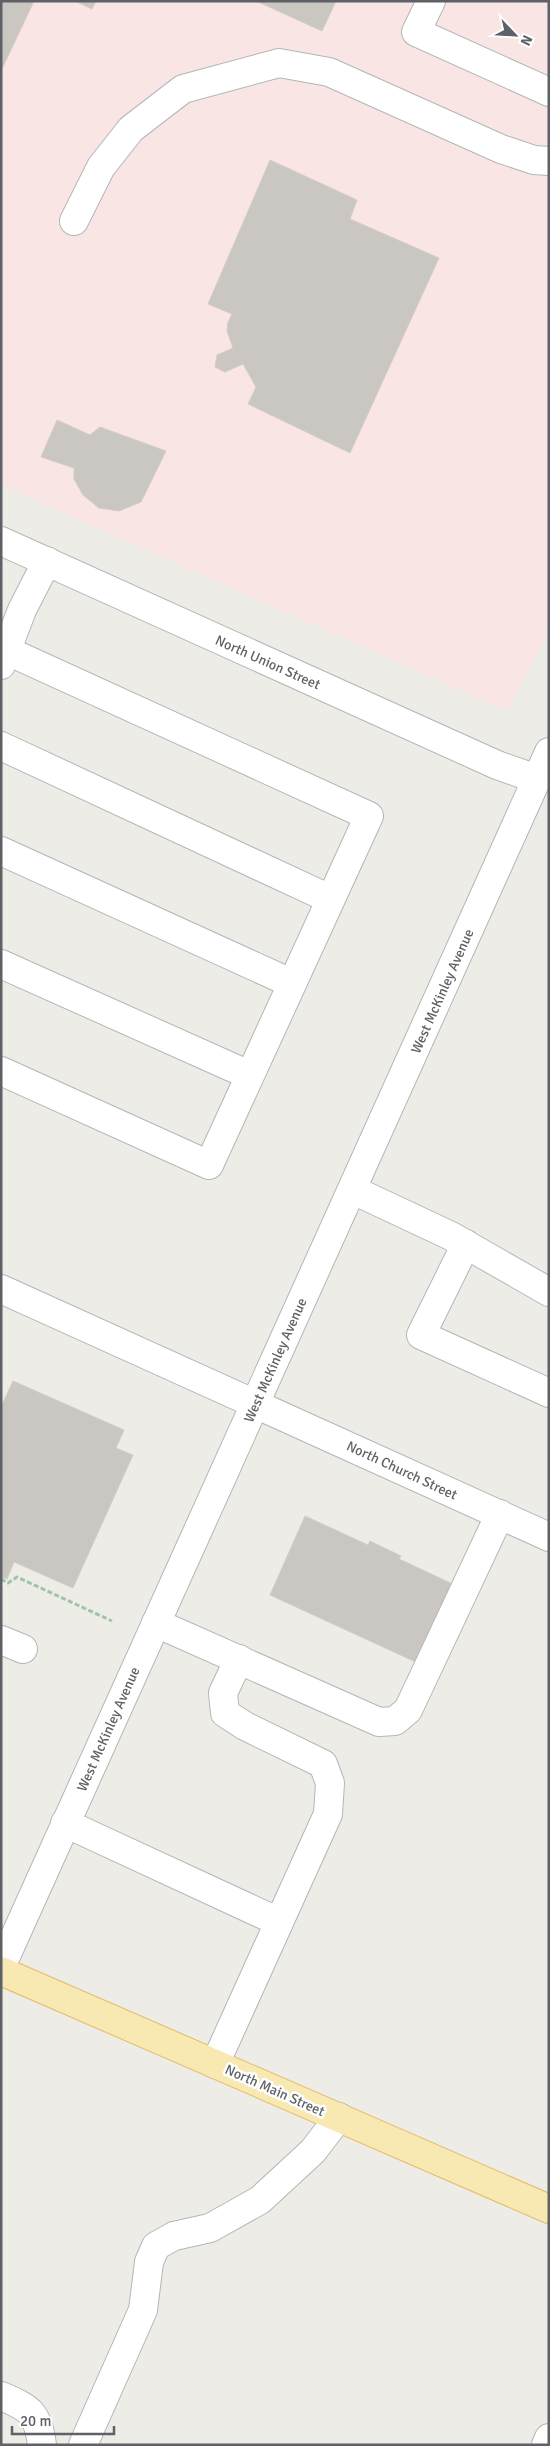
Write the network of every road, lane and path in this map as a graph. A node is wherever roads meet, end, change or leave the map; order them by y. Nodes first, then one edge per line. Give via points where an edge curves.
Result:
1 (430, 1) edge
2 (549, 92) edge
3 (549, 161) edge
4 (74, 221) dead end
5 (1, 541) edge
6 (47, 561) junction
7 (3, 654) edge
8 (1, 746) edge
9 (549, 752) edge
10 (537, 779) junction
11 (1, 851) edge
12 (330, 899) junction
13 (1, 964) edge
14 (291, 983) junction
15 (1, 1071) edge
16 (249, 1075) junction
17 (353, 1190) junction
18 (466, 1244) junction
19 (1, 1289) edge
20 (549, 1292) edge
21 (549, 1392) edge
22 (256, 1403) junction
23 (500, 1514) junction
24 (549, 1537) edge
25 (1, 1579) edge
26 (112, 1621) dead end
27 (156, 1623) junction
28 (239, 1659) junction
29 (66, 1823) junction
30 (280, 1922) junction
31 (1, 1969) edge
32 (215, 2064) junction
33 (339, 2118) junction
34 (549, 2209) edge
35 (1, 2396) edge
36 (549, 2438) edge
37 (42, 2445) edge
38 (83, 2445) edge
39 (546, 2445) edge

1 - 2 street via 416,32
3 - 4 street via 534,160 501,149 329,72 279,63 183,89 131,129 101,167
5 - 6 street, North Union Street
6 - 7 street
6 - 10 street, North Union Street via 497,765
7 - 12 street via 369,816
8 - 12 street
9 - 10 street, West McKinley Avenue
10 - 17 street, West McKinley Avenue
11 - 14 street
12 - 14 street
13 - 16 street
14 - 16 street
15 - 16 street via 209,1165
17 - 18 street
17 - 22 street, West McKinley Avenue
18 - 20 street
18 - 21 street via 421,1335
19 - 22 street, North Church Street
22 - 23 street, North Church Street
22 - 27 street, West McKinley Avenue
23 - 24 street, North Church Street
23 - 28 street via 408,1710 395,1721 379,1722
25 - 26 path via 8,1583 17,1577
27 - 28 street
27 - 29 street, West McKinley Avenue
28 - 30 street via 223,1693 225,1713 322,1764 330,1782 328,1814
29 - 30 street
29 - 31 street, West McKinley Avenue
30 - 32 street
31 - 32 main road, North Main Street
32 - 33 main road, North Main Street
33 - 34 main road, North Main Street
33 - 38 street via 312,2151 260,2200 210,2228 174,2236 156,2246 149,2262 142,2310
35 - 37 street via 32,2413 39,2425
36 - 39 street

